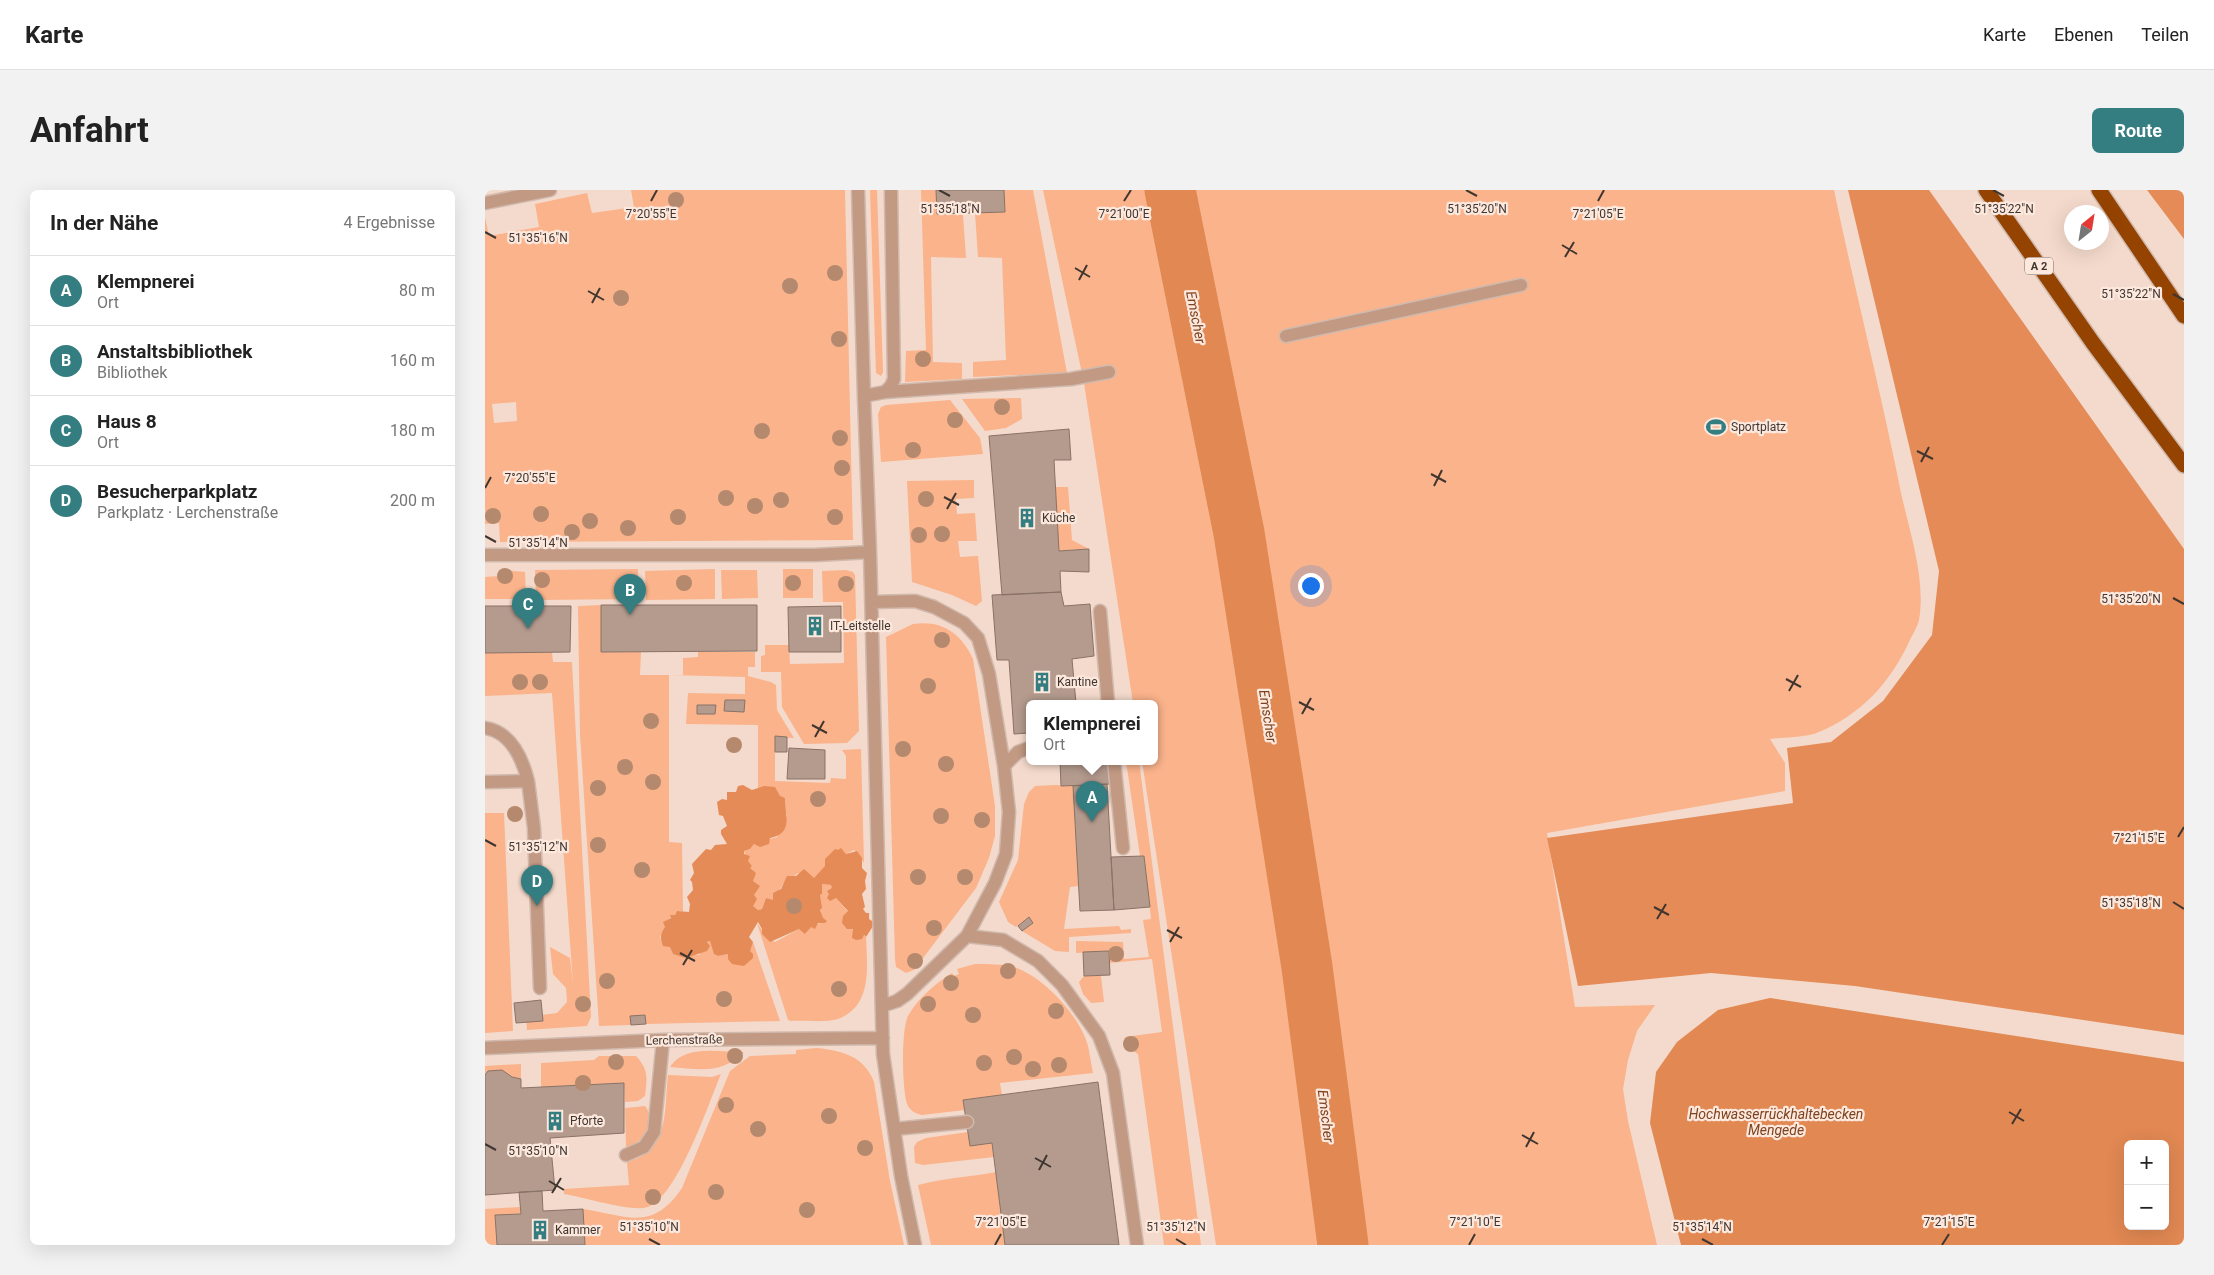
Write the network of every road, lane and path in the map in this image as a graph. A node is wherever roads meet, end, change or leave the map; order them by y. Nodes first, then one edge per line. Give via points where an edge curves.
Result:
1 (550, 190) edge
2 (858, 190) edge
3 (891, 190) edge
4 (1986, 190) edge
5 (2099, 190) edge
6 (485, 204) edge
7 (1521, 285) dead end
8 (2184, 316) edge
9 (1286, 336) dead end
10 (1109, 372) dead end
11 (885, 392) junction
12 (864, 396) junction
13 (2184, 465) edge
14 (871, 552) junction
15 (485, 555) edge
16 (872, 602) junction
17 (1100, 611) dead end
18 (1109, 700) edge
19 (485, 728) edge
20 (1026, 749) edge
21 (1114, 765) edge
22 (1004, 766) junction
23 (528, 781) junction
24 (485, 782) edge
25 (1123, 848) dead end
26 (967, 936) junction
27 (541, 988) dead end
28 (882, 1006) junction
29 (883, 1038) junction
30 (663, 1040) junction
31 (485, 1048) edge
32 (967, 1122) dead end
33 (894, 1129) junction
34 (626, 1155) dead end
35 (915, 1245) edge
36 (1137, 1245) edge

1 - 6 street
2 - 12 street
3 - 11 street via 894,379
4 - 13 highway, A 2
5 - 8 highway
7 - 9 street
10 - 11 street via 1071,379
11 - 12 street
12 - 14 street
14 - 15 street via 815,555
14 - 16 street
16 - 22 street via 915,602 934,607 964,623 978,638 989,674
16 - 28 street
17 - 18 street
19 - 23 street via 496,731 511,742
20 - 22 street via 1018,752
21 - 25 street
22 - 26 street via 1009,812 1007,854
23 - 24 street
23 - 27 street via 534,828
26 - 28 street via 907,994
26 - 36 street via 1003,940 1038,961 1062,984 1099,1036 1113,1073
28 - 29 street
29 - 30 street, Lerchenstraße
29 - 33 street
30 - 31 street, Lerchenstraße
30 - 34 street via 654,1132 644,1147
32 - 33 street
33 - 35 street

